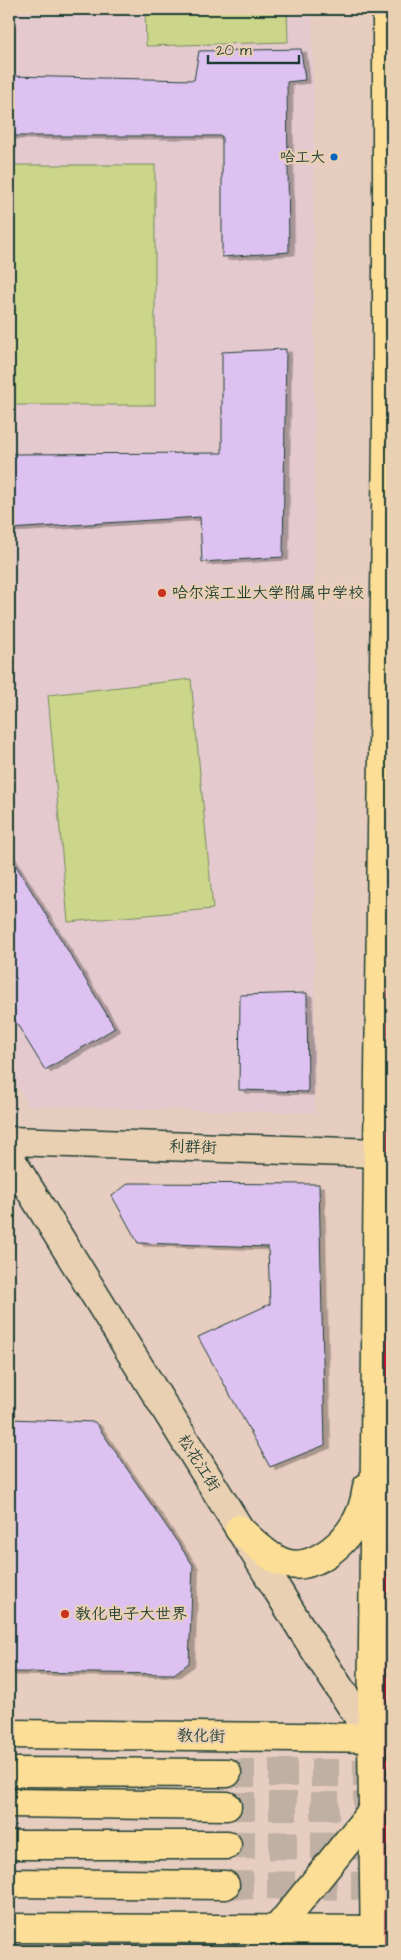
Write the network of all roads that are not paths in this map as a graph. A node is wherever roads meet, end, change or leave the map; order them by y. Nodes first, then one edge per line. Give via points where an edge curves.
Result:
1 (387, 9) edge
2 (9, 1141) edge
3 (378, 1153) junction
4 (9, 1156) edge
5 (376, 1424) junction
6 (239, 1528) junction
7 (9, 1734) edge
8 (382, 1738) edge
9 (392, 1769) edge
10 (9, 1772) edge
11 (228, 1773) tunnel mouth
12 (9, 1803) edge
13 (227, 1806) tunnel mouth
14 (373, 1810) junction
15 (9, 1845) edge
16 (227, 1845) tunnel mouth
17 (9, 1883) edge
18 (225, 1885) tunnel mouth
19 (9, 1928) edge
20 (277, 1930) junction
21 (380, 1937) edge
22 (259, 1951) edge

1 - 3 main road via 387,434
2 - 3 street, 利群街
3 - 5 main road
4 - 6 street, 松花江街
5 - 6 main road via 365,1500 350,1531 334,1547 318,1559 301,1565 285,1563 263,1550
5 - 8 main road
6 - 8 street, 松花江街 via 304,1633
7 - 8 main road, 教化街
8 - 9 street, 松花江街
8 - 14 main road
10 - 11 main road
12 - 13 main road
14 - 20 main road
14 - 21 main road
15 - 16 main road
17 - 18 main road
19 - 20 main road
20 - 21 main road
20 - 22 main road

